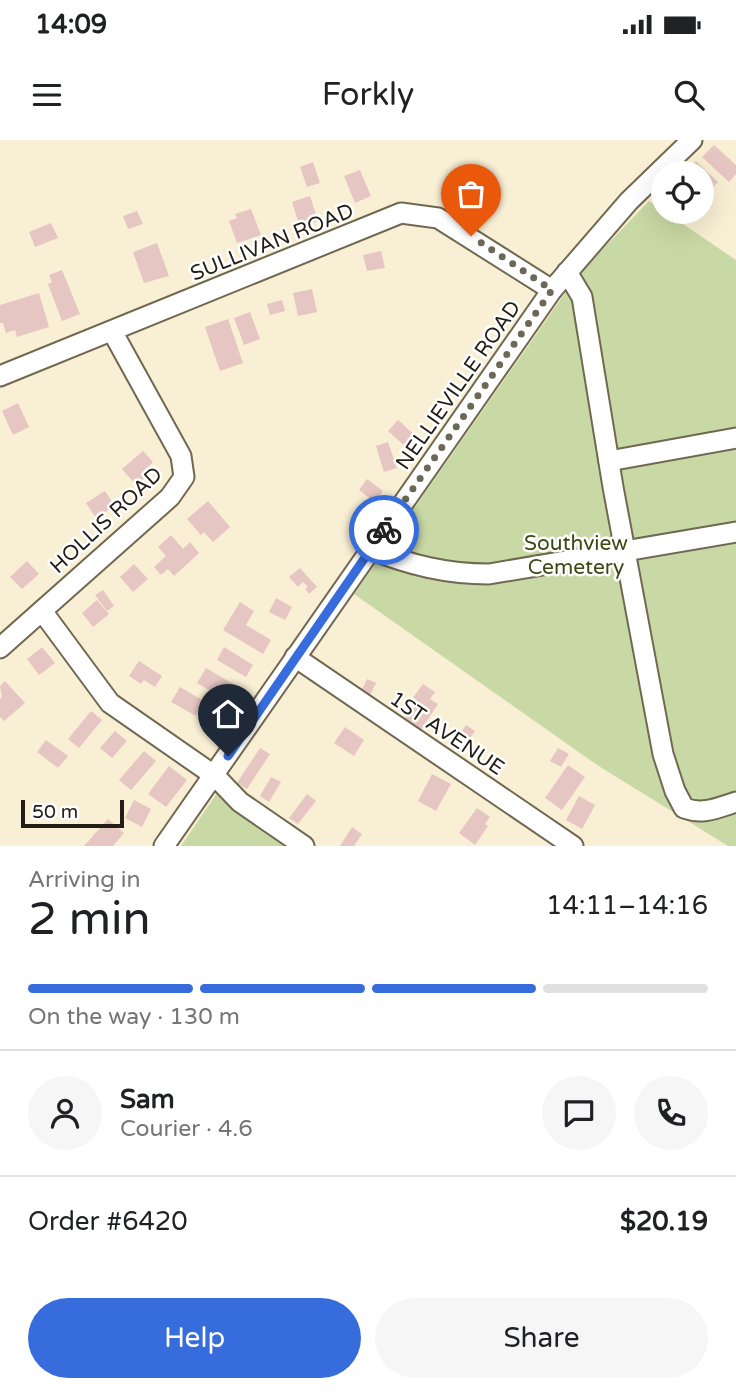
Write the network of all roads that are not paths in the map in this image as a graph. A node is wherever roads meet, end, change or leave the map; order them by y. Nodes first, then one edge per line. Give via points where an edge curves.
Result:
1 (692, 140) edge
2 (567, 272) junction
3 (552, 290) junction
4 (112, 331) junction
5 (0, 376) edge
6 (736, 438) edge
7 (609, 461) junction
8 (736, 532) edge
9 (370, 549) junction
10 (625, 552) junction
11 (42, 611) junction
12 (0, 648) edge
13 (295, 657) junction
14 (215, 776) junction
15 (736, 802) edge
16 (164, 846) edge
17 (304, 846) edge
18 (573, 846) edge

1 - 2 street, NELLIEVILLE ROAD via 629,201
2 - 3 street, NELLIEVILLE ROAD
2 - 7 street via 582,297
3 - 4 street, SULLIVAN ROAD via 438,218 401,213
3 - 9 street, NELLIEVILLE ROAD
4 - 5 street, SULLIVAN ROAD
4 - 11 street, HOLLIS ROAD via 181,456 184,477 170,497
6 - 7 street
7 - 10 street
8 - 10 street
9 - 10 street via 406,563 464,574
9 - 13 street, NELLIEVILLE ROAD
10 - 15 street via 663,754 675,791 684,808 695,813
11 - 12 street, HOLLIS ROAD
11 - 14 street via 110,703
13 - 14 street, NELLIEVILLE ROAD
13 - 18 street, 1ST AVENUE
14 - 16 street, NELLIEVILLE ROAD
14 - 17 street via 240,802

